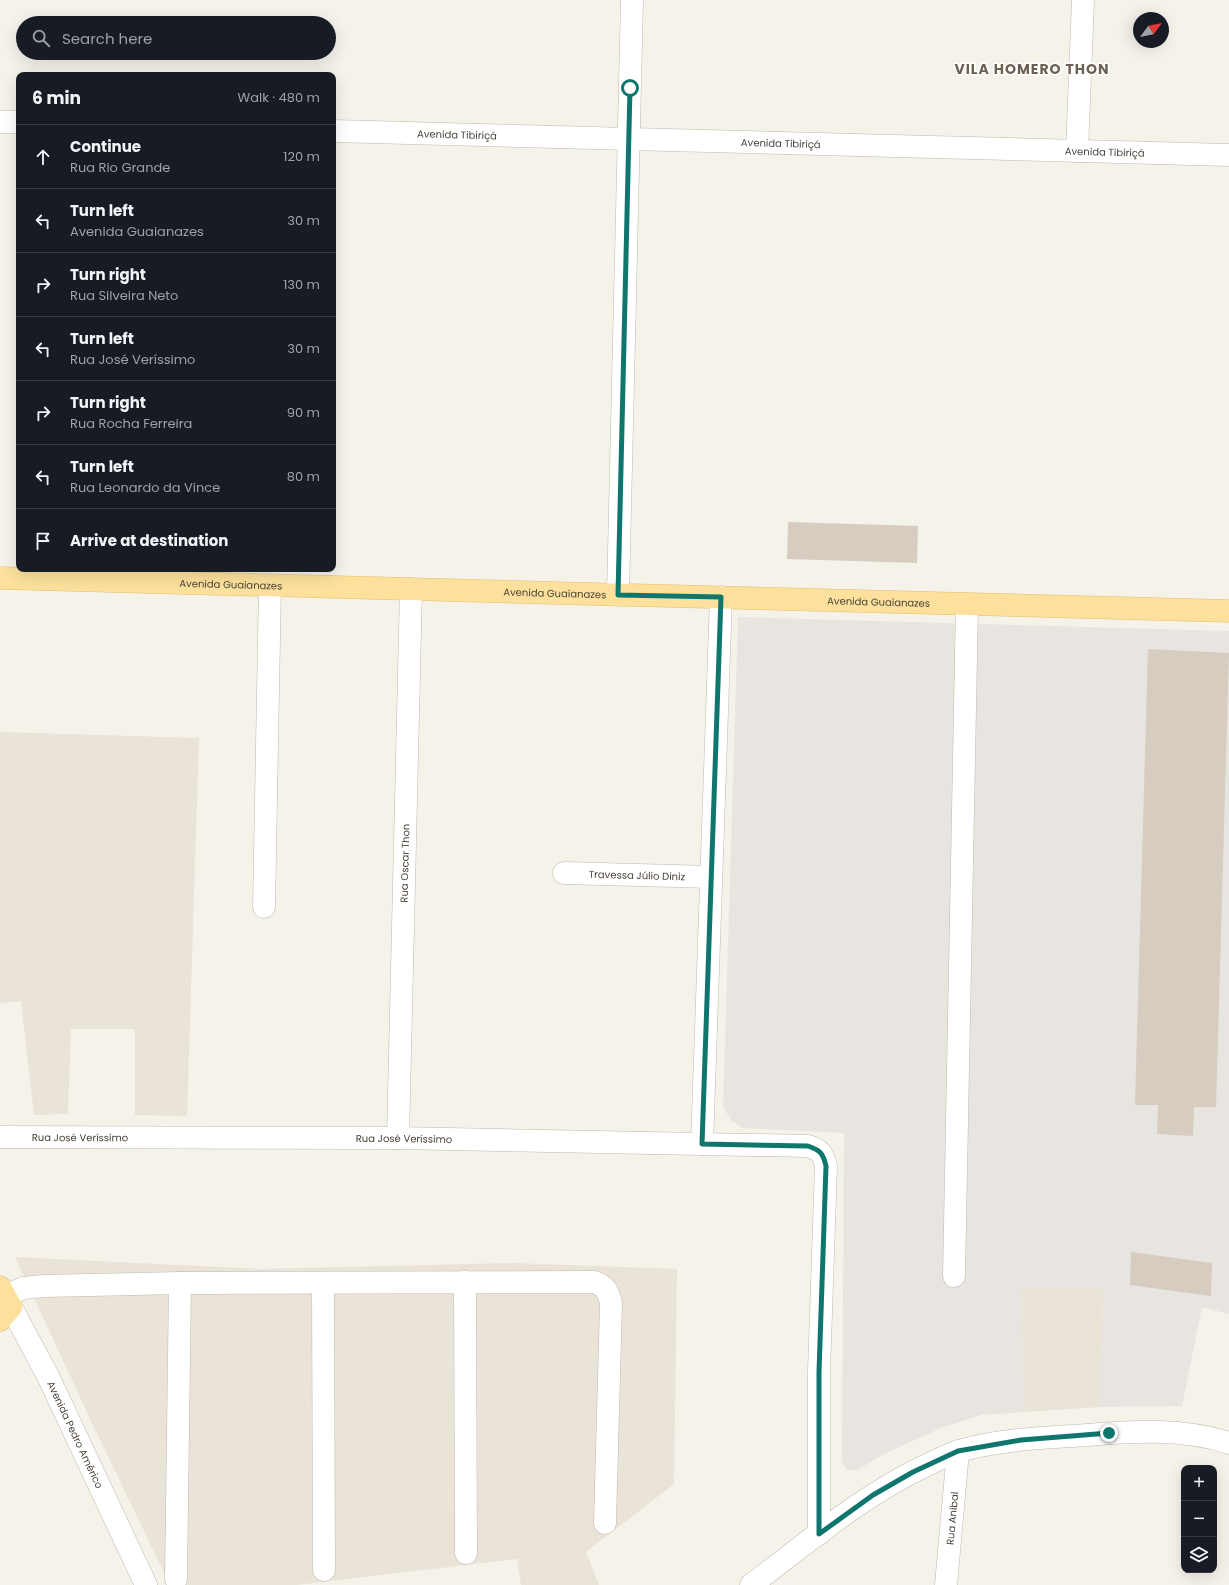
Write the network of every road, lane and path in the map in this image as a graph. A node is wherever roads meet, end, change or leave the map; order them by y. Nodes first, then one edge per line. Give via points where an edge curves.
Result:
1 (632, 0) edge
2 (1083, 0) edge
3 (0, 122) edge
4 (16, 122) edge
5 (336, 131) edge
6 (628, 139) junction
7 (1078, 151) junction
8 (1229, 155) edge
9 (0, 578) edge
10 (270, 585) junction
11 (411, 589) junction
12 (618, 595) junction
13 (721, 597) junction
14 (967, 604) junction
15 (1229, 611) edge
16 (564, 873) dead end
17 (711, 877) junction
18 (264, 907) dead end
19 (0, 1137) edge
20 (398, 1138) junction
21 (702, 1144) junction
22 (954, 1276) dead end
23 (465, 1282) junction
24 (180, 1283) junction
25 (323, 1284) junction
26 (3, 1301) edge
27 (1229, 1443) edge
28 (958, 1451) junction
29 (605, 1523) dead end
30 (819, 1534) junction
31 (466, 1553) dead end
32 (324, 1570) dead end
33 (176, 1579) dead end
34 (146, 1585) edge
35 (751, 1585) edge
36 (946, 1585) edge

1 - 6 street
2 - 7 street
3 - 4 street
5 - 6 street, Avenida Tibiriçá
6 - 7 street, Avenida Tibiriçá
6 - 12 street
7 - 8 street, Avenida Tibiriçá
9 - 10 main road, Avenida Guaianazes
10 - 11 main road, Avenida Guaianazes
10 - 18 street
11 - 12 main road, Avenida Guaianazes
11 - 20 street, Rua Oscar Thon
12 - 13 main road, Avenida Guaianazes
13 - 14 main road, Avenida Guaianazes
13 - 17 street
14 - 15 main road, Avenida Guaianazes
14 - 22 street
16 - 17 street, Travessa Júlio Diniz
17 - 21 street
19 - 20 street, Rua José Veríssimo
20 - 21 street, Rua José Veríssimo
21 - 30 street, Rua José Veríssimo via 808,1146 818,1149 824,1157 826,1166 819,1372
23 - 25 street
23 - 29 street via 594,1282 603,1285 608,1291 611,1303
23 - 31 street
24 - 25 street
24 - 26 street via 23,1288
24 - 33 street
25 - 32 street
26 - 34 street, Avenida Pedro Américo via 48,1376
27 - 28 street via 1216,1438 1176,1432 1109,1433 1021,1440
28 - 30 street via 913,1472 873,1495
28 - 36 street, Rua Aníbal
30 - 35 street

